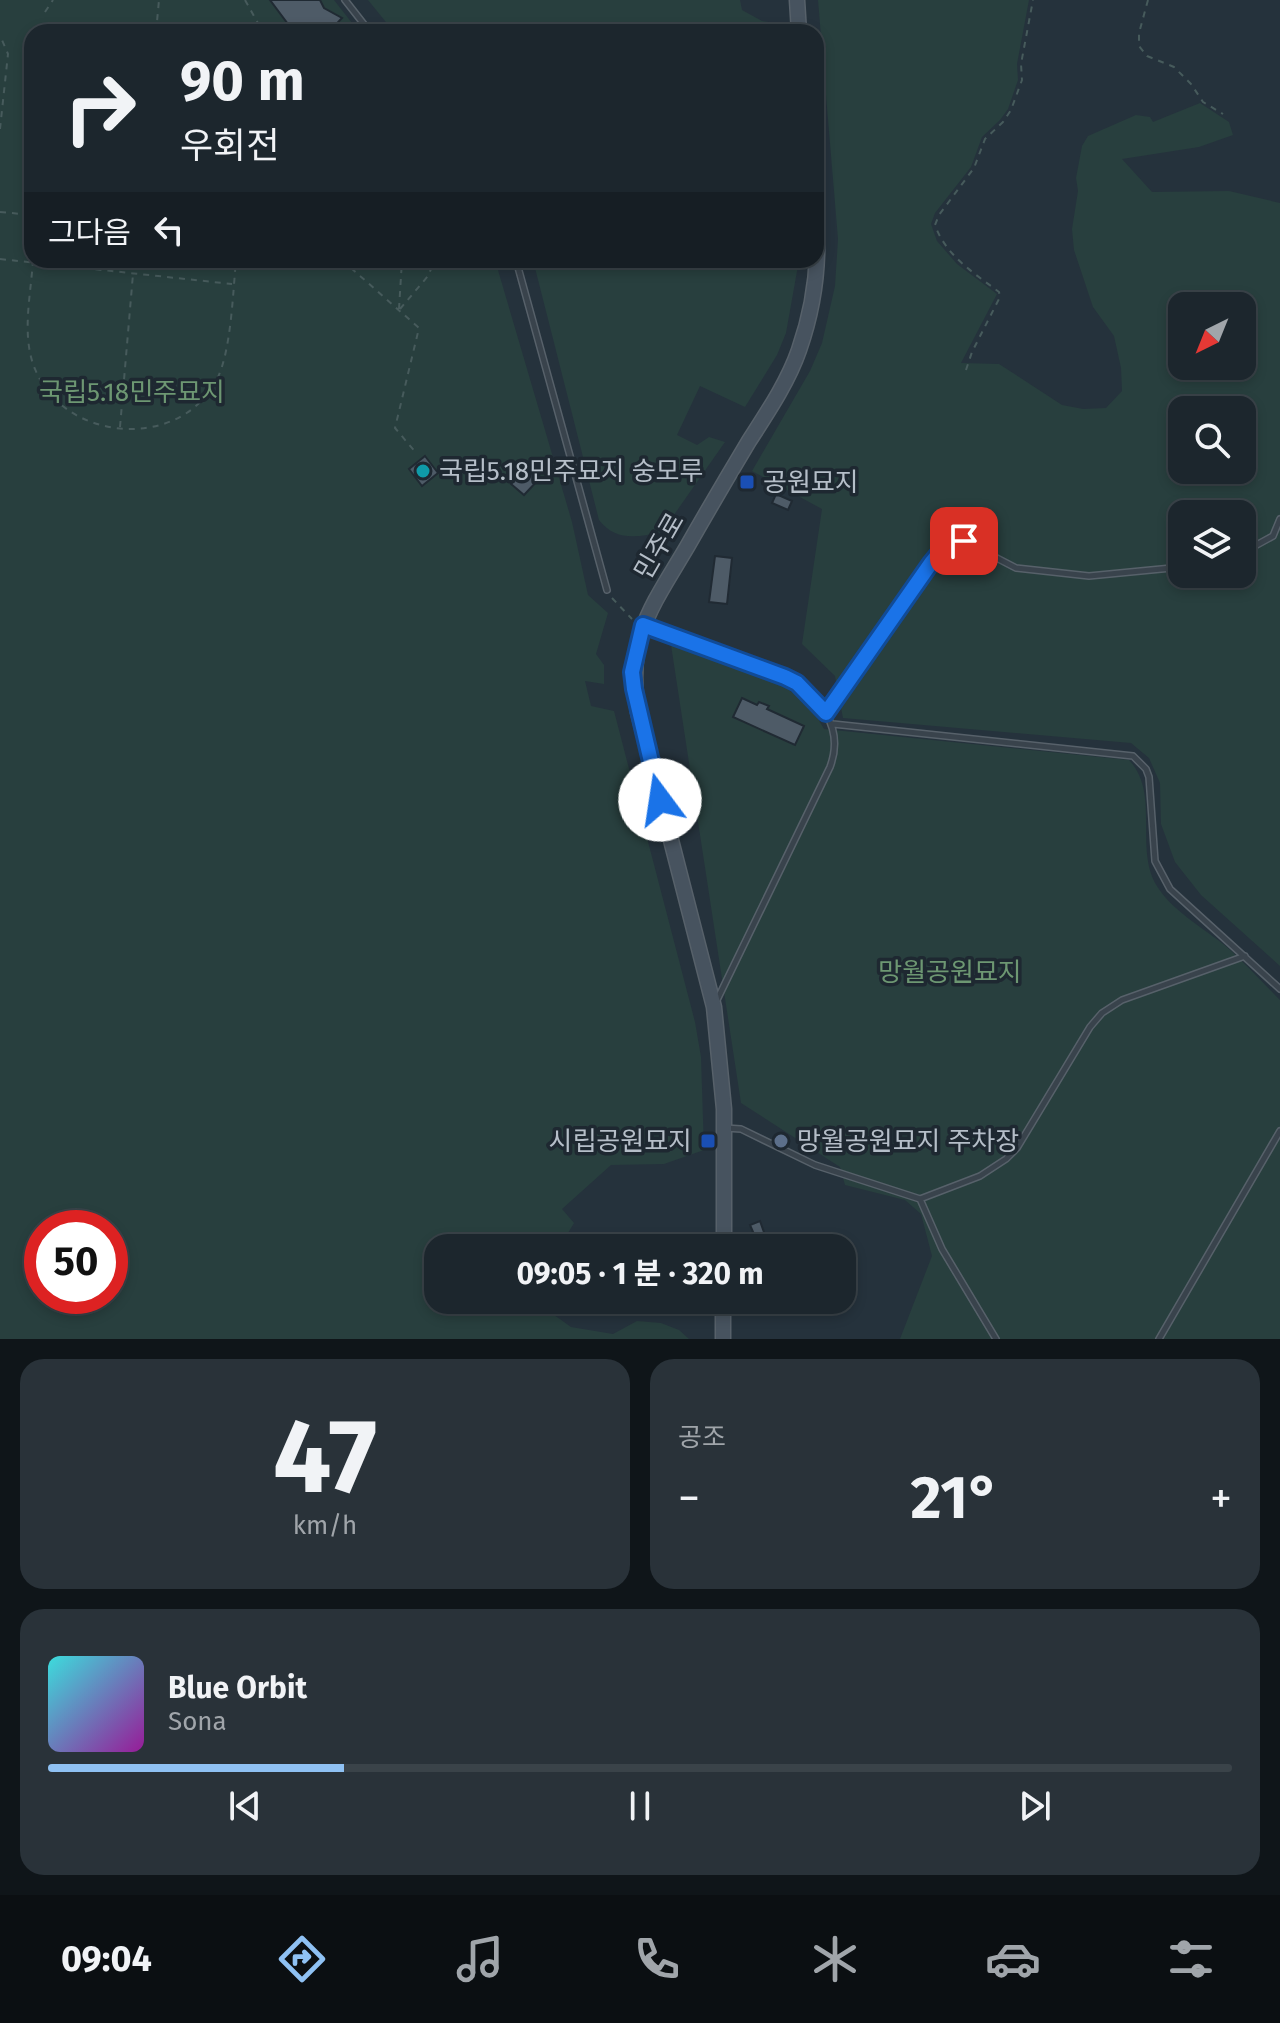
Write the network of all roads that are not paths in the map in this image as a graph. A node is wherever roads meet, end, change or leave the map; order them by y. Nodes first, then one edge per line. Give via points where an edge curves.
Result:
1 (345, 0) edge
2 (797, 0) edge
3 (364, 24) edge
4 (798, 24) edge
5 (518, 268) edge
6 (818, 268) edge
7 (1280, 519) edge
8 (1256, 545) edge
9 (1168, 568) edge
10 (607, 590) road end
11 (643, 625) junction
12 (826, 713) junction
13 (833, 724) junction
14 (1245, 956) junction
15 (1280, 989) edge
16 (714, 1007) junction
17 (724, 1128) junction
18 (1280, 1131) edge
19 (920, 1199) junction
20 (724, 1234) edge
21 (723, 1314) edge
22 (723, 1339) edge
23 (996, 1339) edge
24 (1159, 1339) edge

1 - 3 lane
2 - 4 main road
5 - 10 lane
6 - 11 main road, 민주로 via 798,352
7 - 8 lane via 1273,536
9 - 12 lane via 1089,576 1016,568 964,541 949,541
11 - 12 lane via 785,677
11 - 16 main road, 민주로 via 632,672 638,712
12 - 13 lane
13 - 14 lane via 1133,756 1149,777 1159,872 1184,904
13 - 16 lane via 837,744 830,767
14 - 15 lane
14 - 19 lane via 1110,1006 1090,1027 1017,1148 980,1176
16 - 17 main road, 민주로
17 - 19 lane via 741,1129 815,1165
17 - 20 main road, 민주로
18 - 24 lane
19 - 23 lane via 942,1249
21 - 22 main road

